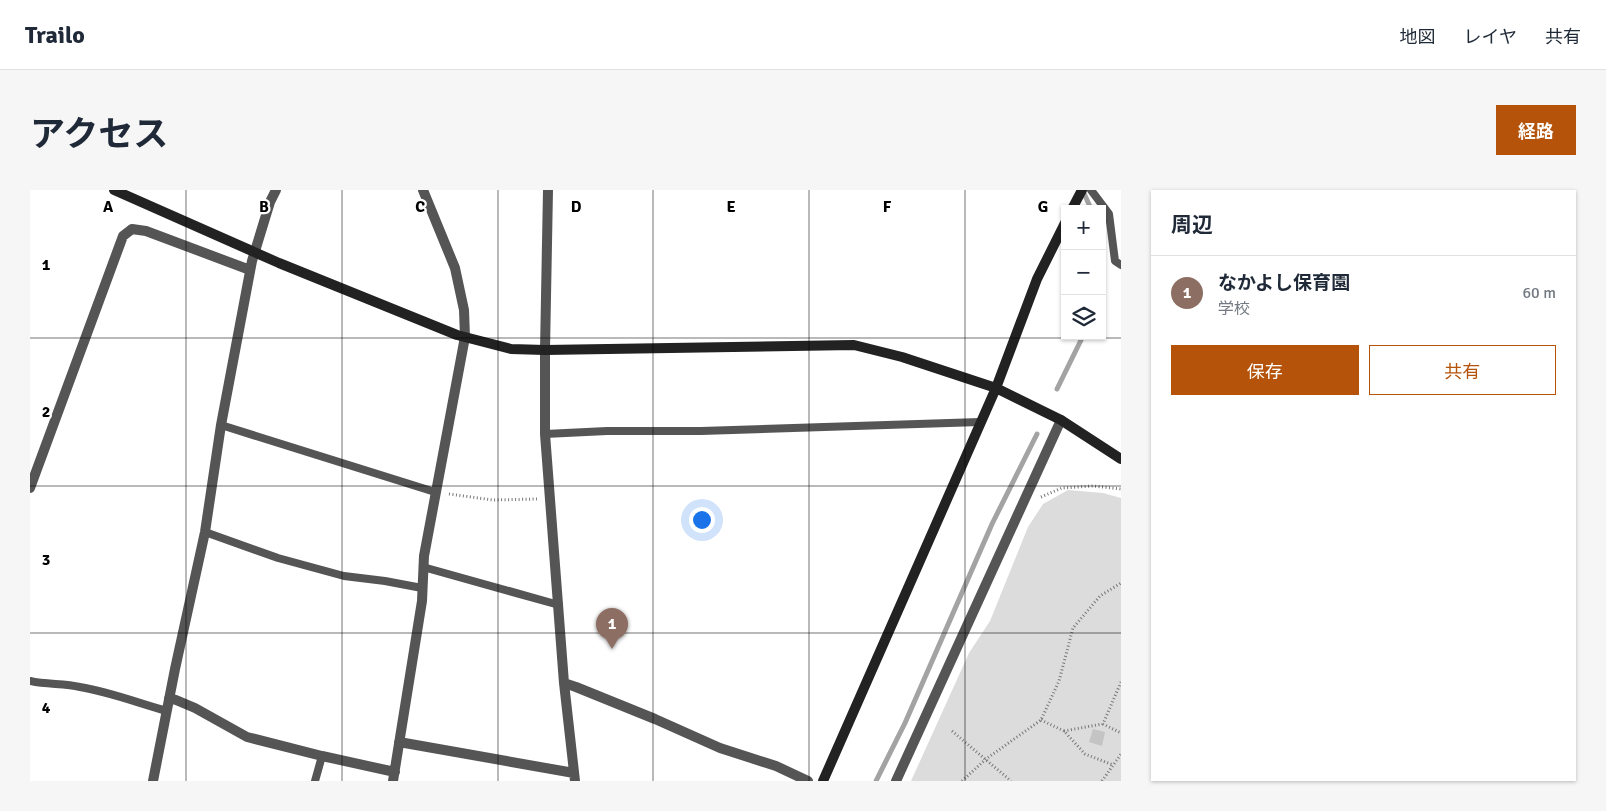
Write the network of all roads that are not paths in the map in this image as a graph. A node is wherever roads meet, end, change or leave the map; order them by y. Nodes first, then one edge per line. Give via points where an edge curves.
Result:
1 (114, 190) edge
2 (276, 190) edge
3 (423, 190) edge
4 (548, 190) edge
5 (1091, 190) edge
6 (1078, 193) edge
7 (1074, 205) edge
8 (1061, 231) edge
9 (254, 252) junction
10 (1121, 265) edge
11 (250, 270) junction
12 (465, 337) junction
13 (545, 350) junction
14 (996, 388) junction
15 (1061, 420) junction
16 (980, 422) junction
17 (221, 425) junction
18 (545, 434) junction
19 (1121, 459) edge
20 (30, 488) edge
21 (435, 492) junction
22 (204, 532) junction
23 (423, 567) junction
24 (422, 588) junction
25 (559, 605) junction
26 (30, 681) edge
27 (564, 683) junction
28 (169, 698) junction
29 (167, 711) junction
30 (399, 742) junction
31 (322, 756) junction
32 (394, 777) edge
33 (574, 777) edge
34 (153, 781) edge
35 (316, 781) edge
36 (808, 781) edge
37 (822, 781) edge
38 (896, 781) edge

1 - 9 street
2 - 9 street
3 - 12 street via 455,268 464,310
4 - 13 street
5 - 10 lane via 1109,214 1115,261
6 - 7 street
8 - 14 street via 1037,279
9 - 11 street
9 - 12 street
11 - 17 street
11 - 20 street via 132,228 124,236
12 - 13 street via 511,349
12 - 21 street
13 - 14 street via 854,345
13 - 18 street
14 - 15 street
14 - 16 street
15 - 19 street
15 - 38 street
16 - 18 lane
16 - 37 street
17 - 21 lane
17 - 22 street
18 - 25 street
21 - 23 street
22 - 24 lane via 278,558 344,576
22 - 28 street
23 - 24 street
23 - 25 lane
24 - 30 street
25 - 27 street
26 - 29 lane via 100,691
27 - 33 street
27 - 36 street
28 - 29 street
28 - 31 street via 247,736
29 - 34 street
30 - 32 street
30 - 33 street
31 - 32 street
31 - 35 lane

